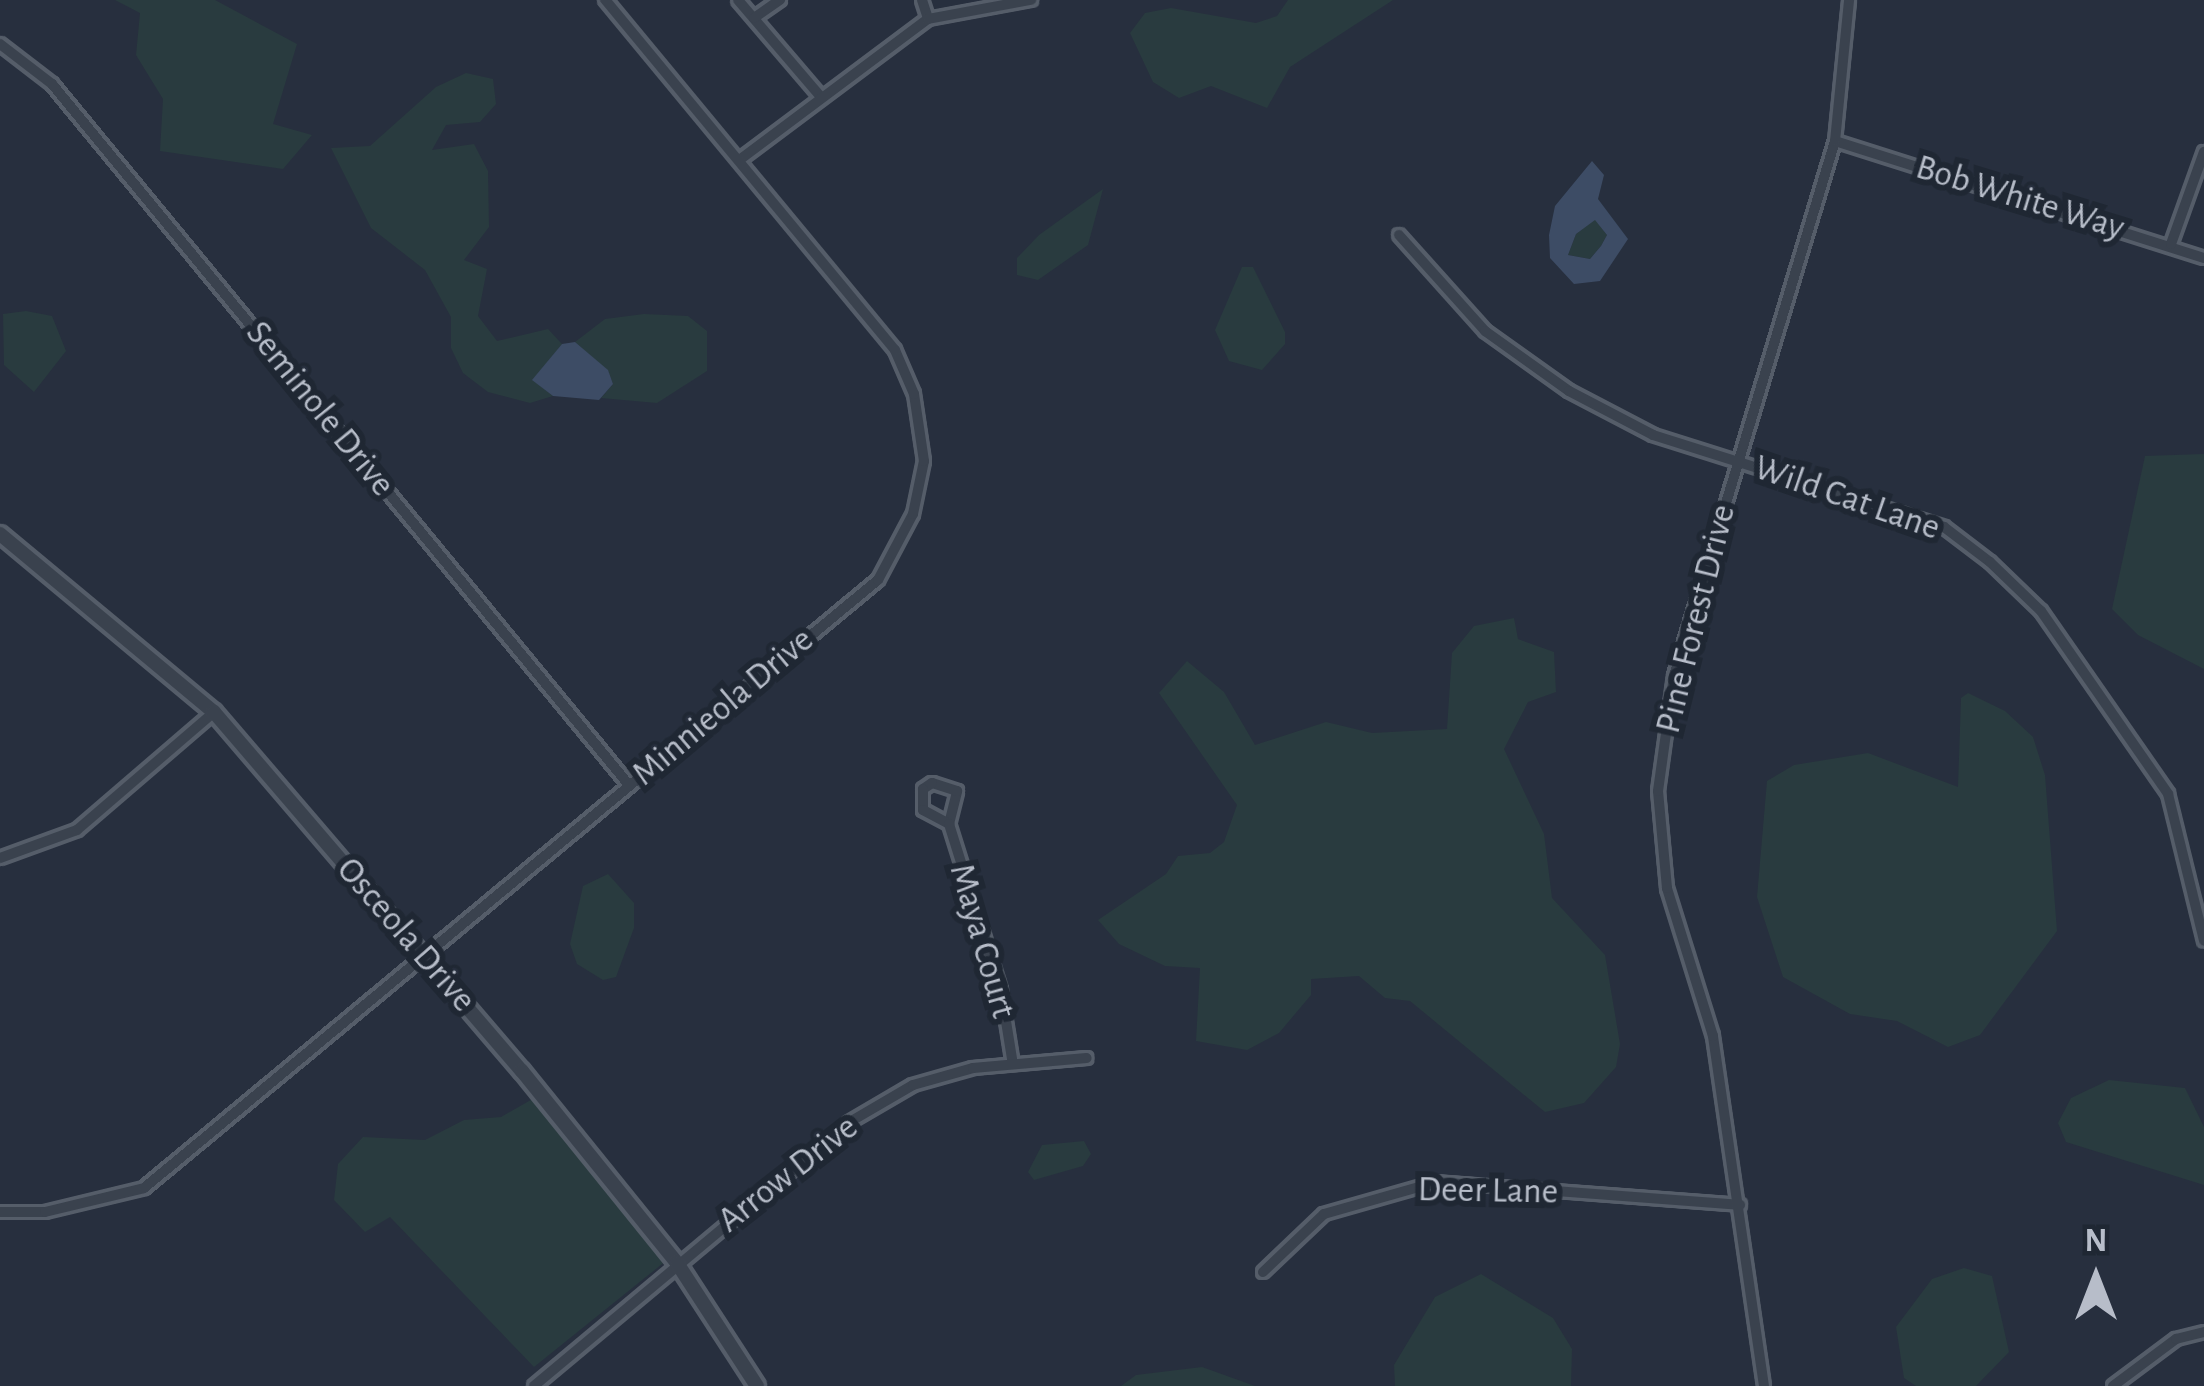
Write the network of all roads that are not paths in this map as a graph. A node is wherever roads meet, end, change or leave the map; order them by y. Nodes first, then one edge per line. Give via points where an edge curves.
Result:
1 (605, 0) edge
2 (739, 0) edge
3 (780, 0) edge
4 (922, 0) edge
5 (1031, 0) edge
6 (1849, 0) edge
7 (1017, 2) edge
8 (754, 18) junction
9 (928, 20) junction
10 (0, 44) edge
11 (819, 94) junction
12 (1835, 141) junction
13 (2204, 152) edge
14 (742, 158) junction
15 (1399, 235) dead end
16 (2171, 244) junction
17 (2204, 258) edge
18 (1737, 460) junction
19 (0, 534) edge
20 (214, 712) junction
21 (629, 785) junction
22 (949, 824) dead end
23 (0, 858) edge
24 (2204, 941) edge
25 (426, 958) junction
26 (1087, 1058) dead end
27 (1012, 1059) junction
28 (1740, 1205) junction
29 (0, 1212) edge
30 (676, 1263) junction
31 (1263, 1272) dead end
32 (2204, 1332) edge
33 (534, 1386) edge
34 (757, 1386) edge
35 (1764, 1386) edge
36 (2113, 1386) edge

1 - 14 street, Minnieola Drive
2 - 8 street
3 - 8 street
4 - 9 street
5 - 7 street
6 - 12 street, Pine Forest Drive
7 - 9 street
8 - 11 street
9 - 11 street
10 - 21 street, Seminole Drive via 52,84
11 - 14 street
12 - 16 street, Bob White Way
12 - 18 street, Pine Forest Drive
13 - 16 street
14 - 21 street, Minnieola Drive via 895,350 914,394 924,461 913,514 878,580
15 - 18 street, Wild Cat Lane via 1453,298 1526,363 1653,436
16 - 17 street, Bob White Way
18 - 24 street, Wild Cat Lane via 1943,527 2041,610 2168,794
18 - 28 street, Pine Forest Drive via 1675,676 1658,791 1666,888 1713,1036
19 - 20 street, Osceola Drive
20 - 23 street via 77,830
20 - 25 street, Osceola Drive
21 - 25 street, Minnieola Drive
22 - 27 street, Maya Court via 1001,990
25 - 29 street, Minnieola Drive via 143,1187 46,1212
25 - 30 street, Osceola Drive
26 - 27 street, Arrow Drive
27 - 30 street, Arrow Drive via 914,1085 848,1123
28 - 31 street, Deer Lane via 1436,1182 1324,1214
28 - 35 street, Pine Forest Drive
30 - 33 street, Arrow Drive
30 - 34 street, Osceola Drive
32 - 36 street via 2176,1339

